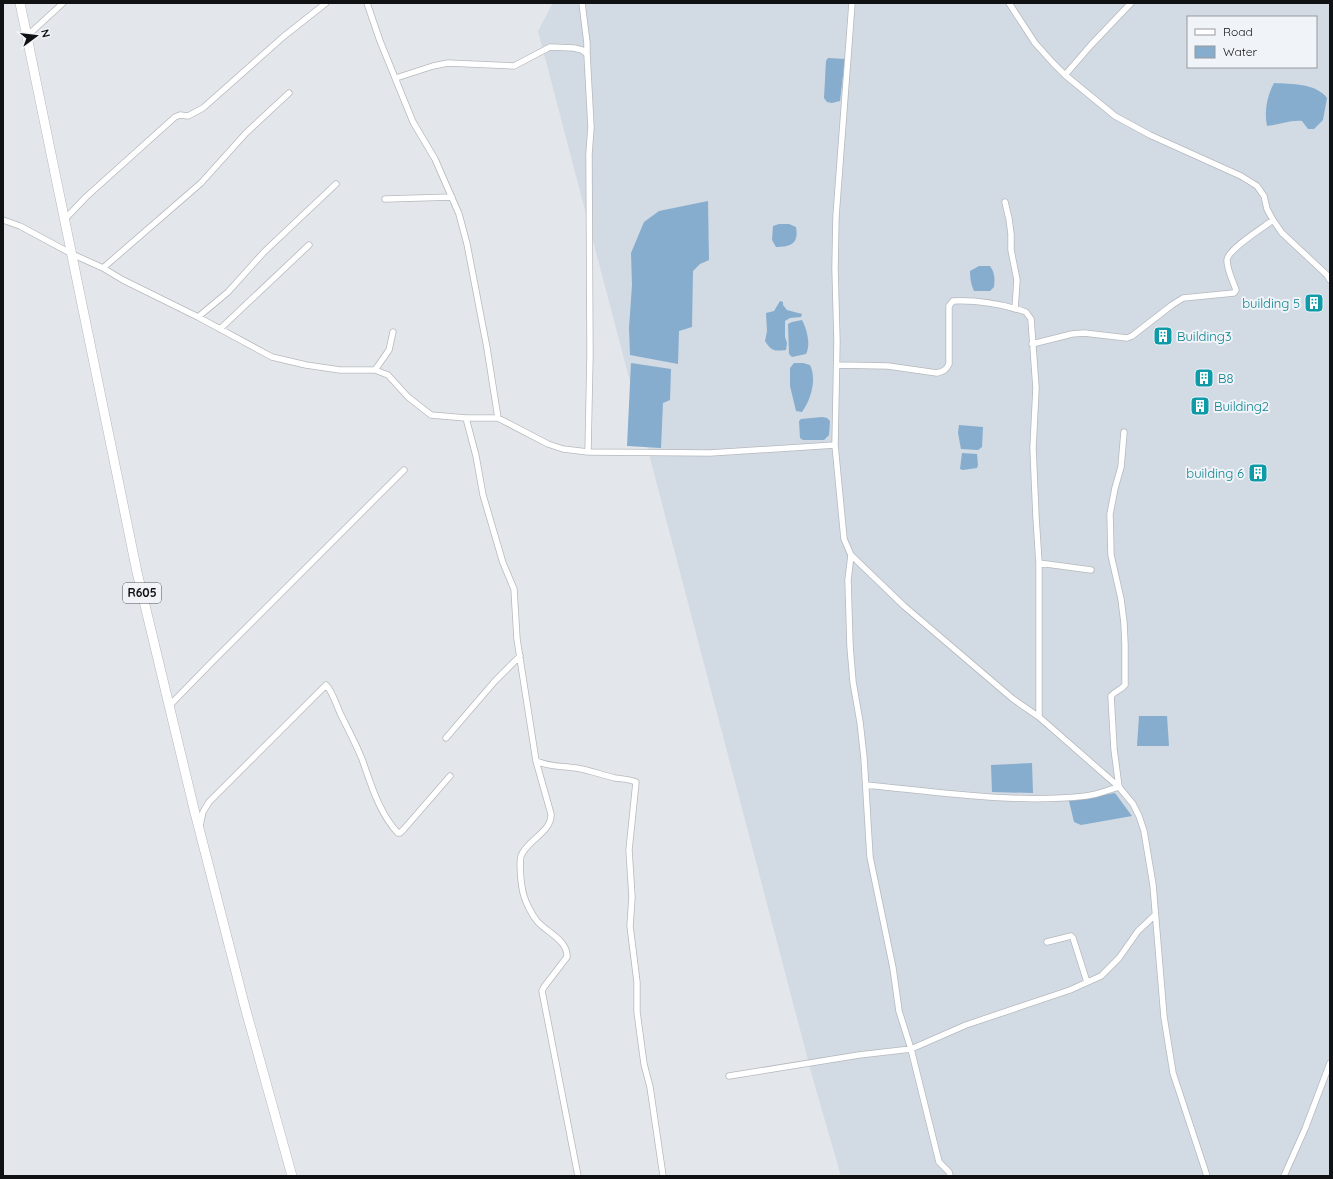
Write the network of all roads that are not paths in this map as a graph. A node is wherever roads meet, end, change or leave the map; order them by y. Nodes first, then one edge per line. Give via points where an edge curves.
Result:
1 (63, 3) edge
2 (326, 3) edge
3 (367, 3) edge
4 (582, 3) edge
5 (852, 3) edge
6 (1009, 3) edge
7 (1131, 3) edge
8 (22, 4) edge
9 (27, 36) junction
10 (586, 54) junction
11 (1066, 76) junction
12 (396, 78) junction
13 (290, 93) dead end
14 (336, 184) dead end
15 (452, 196) junction
16 (385, 199) dead end
17 (1005, 202) dead end
18 (3, 220) edge
19 (64, 220) junction
20 (1274, 220) junction
21 (309, 246) dead end
22 (72, 254) junction
23 (102, 268) junction
24 (1330, 280) edge
25 (1016, 309) junction
26 (198, 317) junction
27 (220, 329) junction
28 (394, 332) dead end
29 (1032, 344) junction
30 (837, 365) junction
31 (375, 370) junction
32 (466, 418) junction
33 (498, 418) junction
34 (1124, 432) dead end
35 (835, 445) junction
36 (588, 452) junction
37 (404, 470) dead end
38 (851, 555) junction
39 (1039, 563) junction
40 (1091, 570) dead end
41 (520, 656) junction
42 (169, 706) junction
43 (1038, 717) junction
44 (446, 738) dead end
45 (536, 761) junction
46 (450, 776) dead end
47 (866, 785) junction
48 (1119, 787) junction
49 (199, 830) junction
50 (1155, 915) junction
51 (1047, 942) dead end
52 (1087, 982) junction
53 (910, 1049) junction
54 (1330, 1063) edge
55 (729, 1076) dead end
56 (292, 1176) edge
57 (578, 1176) edge
58 (662, 1176) edge
59 (950, 1176) edge
60 (1207, 1176) edge
61 (1284, 1176) edge

1 - 9 street
2 - 19 street via 283,37 203,108 188,116 175,117
3 - 12 street
4 - 10 street
5 - 30 street via 836,216
6 - 11 street via 1035,42
7 - 11 street
8 - 9 main road, R605
9 - 19 main road, R605
10 - 12 street via 574,48 550,47 514,66 448,63
10 - 36 street via 590,127
11 - 20 street via 1115,116 1257,186
12 - 15 street via 413,122 435,159
13 - 23 street via 246,133 201,183
14 - 26 street via 264,252 228,292
15 - 16 street
15 - 33 street via 467,244
17 - 25 street via 1017,280
18 - 22 street via 20,226
19 - 22 main road, R605
20 - 24 street via 1282,233
20 - 29 street via 1229,254 1227,258 1236,290 1234,293 1183,298 1127,338 1084,333
21 - 27 street
22 - 23 street
22 - 42 main road, R605 via 137,572
23 - 26 street
25 - 29 street via 1026,312 1031,319
25 - 30 street via 975,301 953,301 949,306 949,364 947,369 937,373 888,366
26 - 27 street
27 - 31 street via 272,357 340,370
28 - 31 street via 389,350
29 - 39 street via 1036,388 1033,448
30 - 35 street
31 - 32 street via 388,375 408,397 431,415
32 - 33 street
32 - 41 street via 483,495 503,563 514,589
33 - 36 street via 548,444
34 - 48 street via 1122,467 1114,488 1110,514 1111,555 1121,599 1125,645 1125,685 1111,696
35 - 36 street via 710,453
35 - 38 street via 844,539
37 - 42 street
38 - 43 street via 904,606 1013,699
38 - 47 street via 848,580 850,646
39 - 40 street
39 - 43 street
41 - 44 street
41 - 45 street
42 - 49 main road, R605
43 - 48 street
45 - 57 street via 551,820 521,855 520,868 524,896 531,910 567,953 567,958 542,991
45 - 58 street via 636,782 629,850 632,897 630,926 637,982 637,1012
46 - 49 street via 398,833 378,801 361,758 326,685 209,802 203,812
47 - 48 street via 970,795 1038,798 1088,796
47 - 53 street via 870,857 893,968 899,1011
48 - 50 street via 1133,804 1144,830
49 - 56 main road, R605
50 - 52 street via 1138,931 1111,966 1100,976
50 - 60 street via 1164,1017 1173,1073
51 - 52 street via 1071,936 1073,938
52 - 53 street via 966,1025
53 - 55 street
53 - 59 street via 940,1162
54 - 61 street

